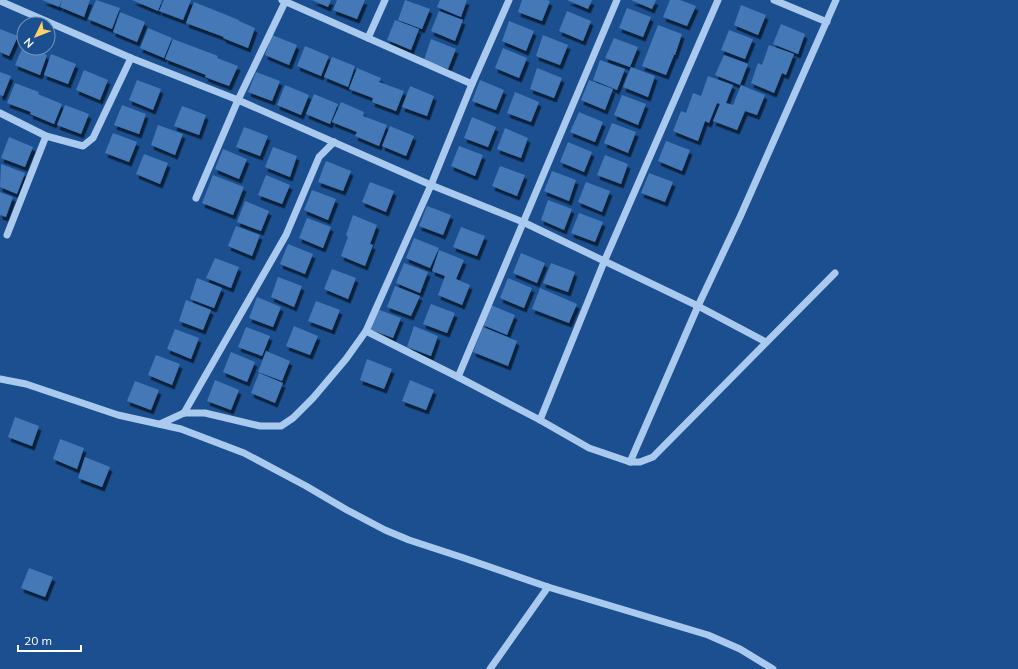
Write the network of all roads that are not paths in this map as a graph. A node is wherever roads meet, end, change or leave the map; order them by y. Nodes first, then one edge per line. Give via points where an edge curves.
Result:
1 (385, 0) edge
2 (509, 0) edge
3 (617, 0) edge
4 (718, 0) edge
5 (774, 0) edge
6 (836, 0) edge
7 (0, 1) edge
8 (284, 1) edge
9 (827, 22) junction
10 (368, 38) junction
11 (132, 58) junction
12 (472, 84) junction
13 (238, 100) junction
14 (0, 113) edge
15 (46, 136) junction
16 (334, 142) junction
17 (431, 185) junction
18 (196, 198) dead end
19 (522, 222) junction
20 (7, 235) dead end
21 (604, 262) junction
22 (835, 273) dead end
23 (698, 306) junction
24 (366, 331) junction
25 (766, 342) junction
26 (458, 377) junction
27 (0, 379) edge
28 (184, 413) junction
29 (540, 420) junction
30 (160, 424) junction
31 (630, 462) junction
32 (548, 588) junction
33 (490, 669) edge
34 (773, 669) edge

1 - 10 street
2 - 12 street
3 - 19 street
4 - 21 street
5 - 9 street
6 - 9 street
7 - 11 street
8 - 10 street
8 - 13 street
9 - 23 street
10 - 12 street
11 - 13 street
11 - 15 street via 93,138 83,146
12 - 17 street
13 - 16 street
13 - 18 street
14 - 15 street
15 - 20 street
16 - 17 street
16 - 28 street via 319,157 286,235
17 - 19 street
17 - 24 street
19 - 21 street
19 - 26 street
21 - 23 street
21 - 29 street
22 - 25 street
23 - 25 street
23 - 31 street
24 - 26 street
24 - 28 street via 313,398 281,426 260,426 205,413
25 - 31 street via 653,457 640,462
26 - 29 street
27 - 30 street via 26,384 118,415
28 - 30 street
29 - 31 street via 589,448
30 - 32 street via 182,429 244,453 385,530
32 - 33 street
32 - 34 street via 708,635 740,649

